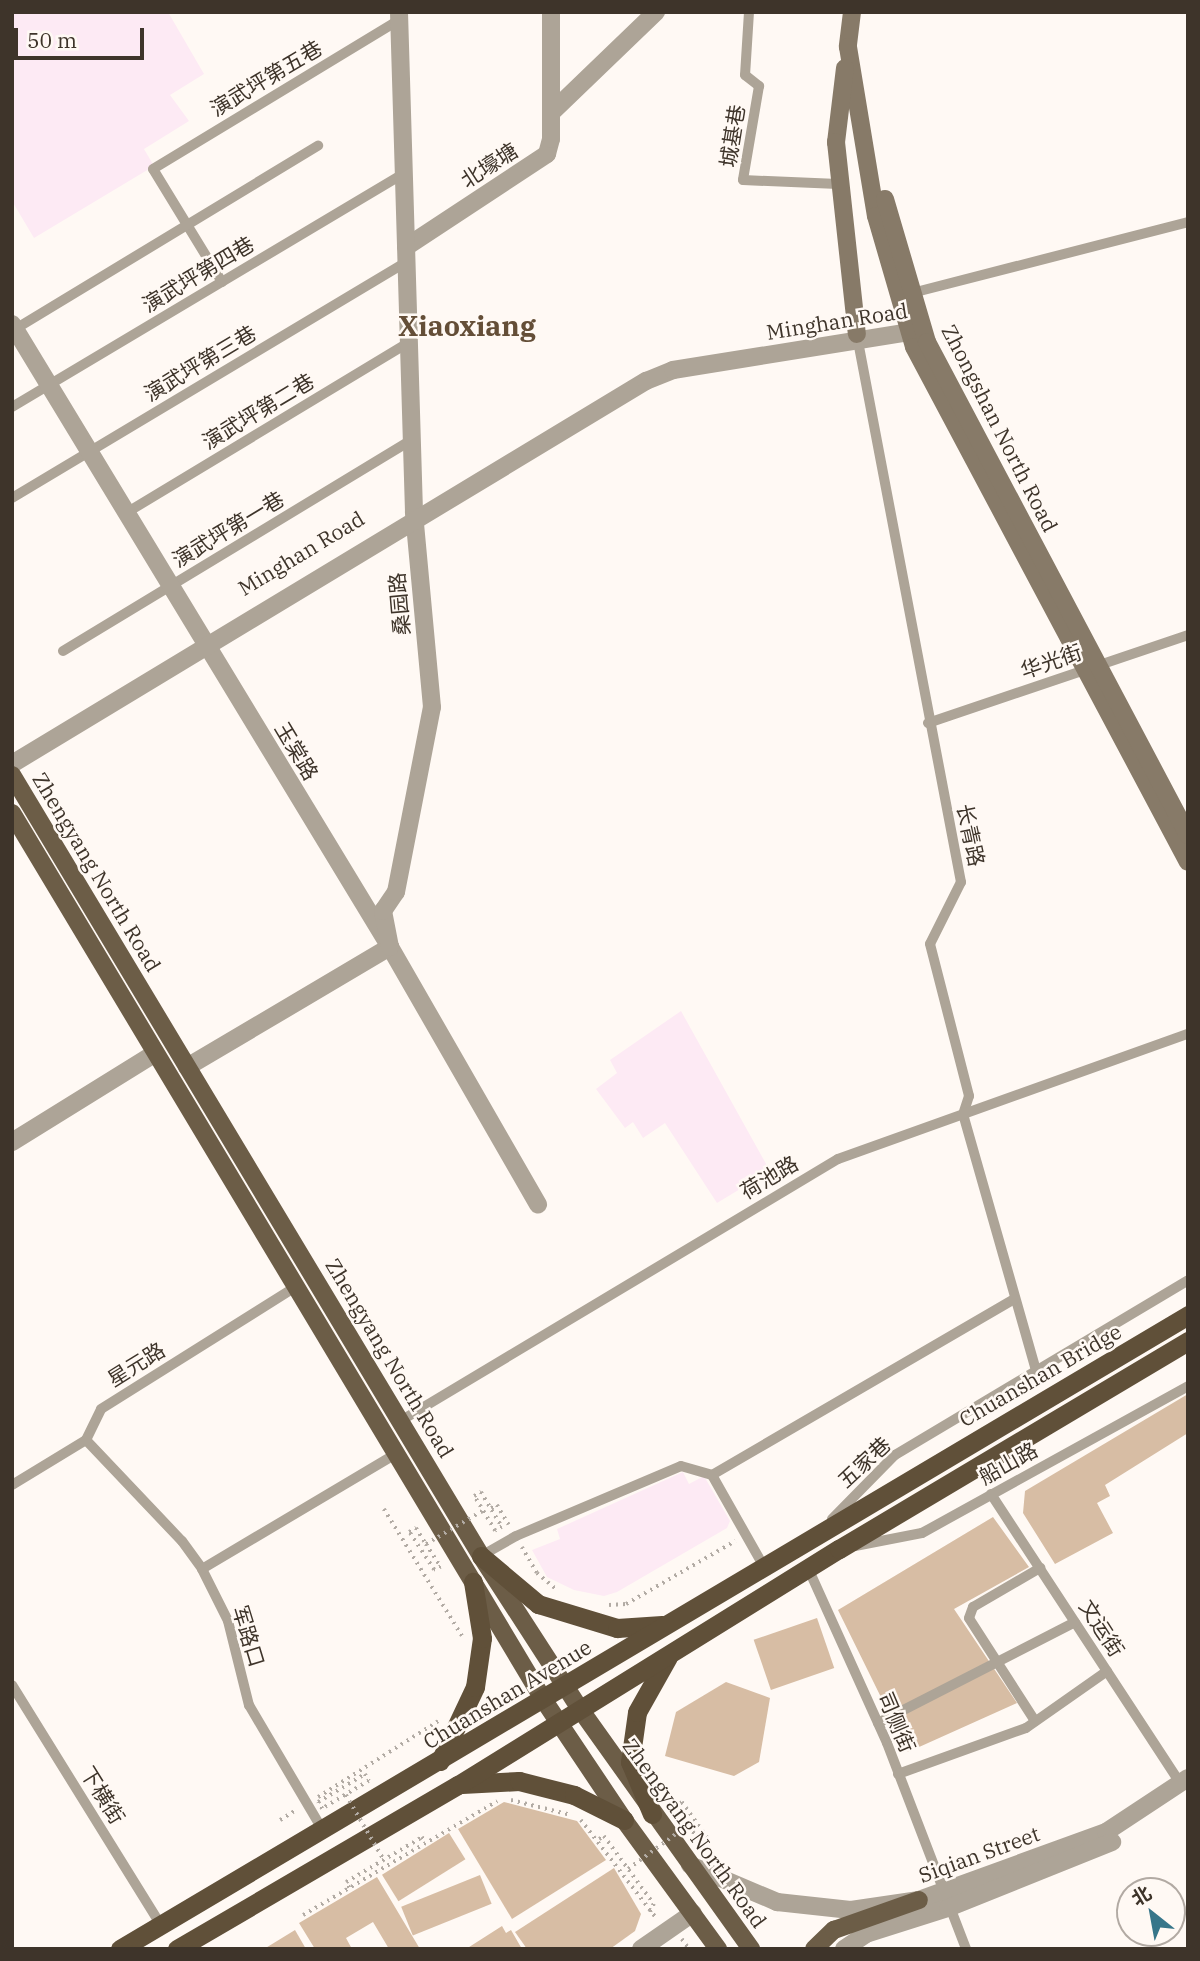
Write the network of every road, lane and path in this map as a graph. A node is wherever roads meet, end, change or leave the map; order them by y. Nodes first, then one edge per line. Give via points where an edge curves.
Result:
1 (656, 12) edge
2 (749, 12) edge
3 (852, 12) edge
4 (862, 12) edge
5 (552, 13) edge
6 (399, 16) edge
7 (848, 47) junction
8 (551, 113) junction
9 (318, 146) dead end
10 (404, 173) junction
11 (838, 184) junction
12 (1188, 222) edge
13 (187, 225) junction
14 (407, 254) junction
15 (222, 282) junction
16 (912, 293) junction
17 (13, 328) edge
18 (913, 330) junction
19 (857, 338) junction
20 (410, 342) junction
21 (49, 385) junction
22 (12, 407) edge
23 (413, 439) junction
24 (89, 452) junction
25 (12, 498) edge
26 (125, 513) junction
27 (414, 516) junction
28 (169, 586) junction
29 (1188, 635) edge
30 (205, 643) junction
31 (63, 651) dead end
32 (1092, 667) junction
33 (928, 723) junction
34 (12, 753) edge
35 (12, 764) edge
36 (12, 775) edge
37 (12, 813) edge
38 (1188, 835) edge
39 (1188, 862) edge
40 (390, 947) junction
41 (1188, 1034) edge
42 (153, 1054) junction
43 (187, 1067) junction
44 (963, 1114) junction
45 (12, 1142) edge
46 (538, 1204) dead end
47 (1188, 1280) edge
48 (294, 1288) junction
49 (1015, 1299) junction
50 (1188, 1315) edge
51 (1188, 1341) edge
52 (1035, 1371) junction
53 (1188, 1386) edge
54 (402, 1420) junction
55 (86, 1440) junction
56 (394, 1455) junction
57 (712, 1475) junction
58 (915, 1475) joint
59 (12, 1485) edge
60 (991, 1494) junction
61 (490, 1506) junction
62 (384, 1509) dead end
63 (482, 1511) junction
64 (823, 1528) junction
65 (745, 1534) junction
66 (516, 1536) junction
67 (426, 1544) junction
68 (839, 1549) junction
69 (420, 1550) junction
70 (412, 1554) junction
71 (481, 1556) junction
72 (763, 1565) junction
73 (808, 1568) junction
74 (1040, 1568) junction
75 (202, 1569) junction
76 (472, 1582) junction
77 (568, 1596) dead end
78 (596, 1604) dead end
79 (1075, 1622) junction
80 (667, 1625) junction
81 (464, 1646) dead end
82 (670, 1654) junction
83 (999, 1661) junction
84 (1107, 1671) junction
85 (12, 1685) edge
86 (565, 1686) junction
87 (543, 1699) junction
88 (580, 1709) junction
89 (444, 1712) dead end
90 (1035, 1721) junction
91 (558, 1723) junction
92 (878, 1723) junction
93 (440, 1762) junction
94 (898, 1774) junction
95 (341, 1785) junction
96 (458, 1785) junction
97 (1186, 1789) edge
98 (345, 1795) junction
99 (307, 1804) junction
100 (652, 1814) junction
101 (280, 1820) dead end
102 (624, 1820) junction
103 (695, 1821) junction
104 (322, 1829) junction
105 (599, 1839) junction
106 (426, 1842) junction
107 (384, 1860) junction
108 (690, 1865) junction
109 (628, 1869) junction
110 (349, 1888) junction
111 (919, 1900) junction
112 (945, 1901) junction
113 (649, 1913) junction
114 (693, 1913) junction
115 (303, 1915) dead end
116 (161, 1925) junction
117 (670, 1929) junction
118 (120, 1949) edge
119 (177, 1949) edge
120 (641, 1949) edge
121 (689, 1949) edge
122 (718, 1949) edge
123 (751, 1949) edge
124 (814, 1949) edge
125 (844, 1949) edge
126 (966, 1949) edge

1 - 8 street
2 - 11 lane, 城基巷 via 745,75 759,86 743,180
3 - 7 main road, Zhongshan North Road
4 - 16 main road, Zhongshan North Road via 859,46 888,214
5 - 8 street, 北壕塘
6 - 10 street, 桑园路
6 - 13 lane, 演武坪第五巷 via 153,169
7 - 11 main road, Zhongshan North Road via 836,142
7 - 18 main road, Zhongshan North Road via 876,215
8 - 14 street, 北壕塘 via 547,154
9 - 13 lane
10 - 14 street, 桑园路
10 - 15 lane, 演武坪第四巷
11 - 19 main road, Zhongshan North Road
12 - 16 lane
13 - 15 lane
13 - 17 lane
14 - 20 street, 桑园路
14 - 24 lane, 演武坪第三巷
15 - 21 lane, 演武坪第四巷
16 - 18 main road, Zhongshan North Road
17 - 21 street, 玉棠路
18 - 19 street, Minghan Road
18 - 32 main road, Zhongshan North Road
19 - 27 street, Minghan Road via 671,361 641,374
19 - 33 lane, 长青路
20 - 23 street, 桑园路
20 - 26 lane, 演武坪第二巷
21 - 22 lane, 演武坪第四巷
21 - 24 street, 玉棠路
23 - 27 street, 桑园路
23 - 28 lane, 演武坪第一巷
24 - 25 lane, 演武坪第三巷
24 - 26 street, 玉棠路
26 - 28 street, 玉棠路
27 - 30 street, Minghan Road
27 - 40 street, 桑园路 via 432,707 396,892 383,911
28 - 30 street, 玉棠路
28 - 31 lane, 演武坪第一巷
29 - 32 lane, 华光街
30 - 34 street, Minghan Road
30 - 35 street, Minghan Road
30 - 40 street, 玉棠路
32 - 33 lane, 华光街
32 - 38 main road, Zhongshan North Road
32 - 39 main road, Zhongshan North Road
33 - 44 lane, 长青路 via 961,882 930,944 969,1096
36 - 43 main road, Zhengyang North Road
37 - 42 main road, Zhengyang North Road
40 - 43 street
40 - 46 street, 玉棠路
41 - 44 lane, 荷池路
42 - 45 street
42 - 48 main road, Zhengyang North Road
43 - 54 main road, Zhengyang North Road
44 - 49 lane, 长青路
44 - 54 lane, 荷池路 via 838,1159
47 - 52 lane, 五家巷
48 - 55 lane, 星元路 via 101,1409
48 - 56 main road, Zhengyang North Road
49 - 52 lane, 长青路
49 - 57 lane
50 - 58 highway, Chuanshan Bridge
51 - 68 highway
52 - 64 lane, 五家巷 via 895,1455
53 - 60 lane, 船山路
54 - 71 main road, Zhengyang North Road
55 - 59 lane
55 - 75 lane, 军路口 via 183,1541
56 - 75 lane
56 - 76 main road, Zhengyang North Road
57 - 65 lane
57 - 66 lane via 681,1466
58 - 64 highway, Chuanshan Avenue
60 - 68 lane, 船山路 via 922,1533
60 - 74 lane, 文运街
61 - 63 path via 481,1492 474,1496
61 - 63 path via 502,1527 495,1531
61 - 66 path via 497,1505
62 - 70 path
63 - 67 path, bridge
64 - 72 highway, Chuanshan Avenue
65 - 72 lane
65 - 78 path via 626,1604
66 - 71 lane
66 - 77 path via 542,1579
67 - 69 path via 416,1528 409,1532
67 - 69 path via 441,1567 434,1570
68 - 73 highway
69 - 70 path
70 - 81 path
71 - 80 highway via 538,1604 617,1628
71 - 86 main road, Zhengyang North Road
72 - 80 highway, Chuanshan Avenue
73 - 82 highway
73 - 92 lane, 司侧街
74 - 79 lane, 文运街
74 - 83 lane via 973,1607 969,1618
75 - 99 lane, 军路口 via 228,1621 249,1705
76 - 87 main road, Zhengyang North Road
76 - 93 highway via 482,1638 475,1686
79 - 83 lane
79 - 84 lane, 文运街
80 - 86 highway, Chuanshan Avenue
82 - 88 highway
82 - 100 highway via 636,1712 629,1762
83 - 90 lane
83 - 92 lane
84 - 90 lane
84 - 97 lane, 文运街
85 - 116 lane, 下横街
86 - 87 highway, Chuanshan Avenue
86 - 88 main road, Zhengyang North Road
87 - 91 main road, Zhengyang North Road
87 - 93 highway, Chuanshan Avenue
88 - 91 highway
88 - 100 main road, Zhengyang North Road
89 - 95 path via 421,1735
90 - 94 lane
91 - 96 highway
91 - 102 main road, Zhengyang North Road
92 - 94 lane, 司侧街
93 - 104 highway, Chuanshan Avenue
94 - 112 lane, 司侧街
95 - 98 path via 365,1774 369,1781
95 - 98 path via 318,1802 322,1809
95 - 99 path
96 - 102 highway via 519,1781 575,1795
96 - 119 highway
97 - 112 street, Siqian Street via 1106,1832
98 - 107 path, bridge
99 - 101 path
99 - 104 lane, 军路口
100 - 108 main road, Zhengyang North Road
102 - 114 main road, Zhengyang North Road
103 - 103 path via 682,1802 675,1808 702,1845 709,1840
103 - 109 path, bridge
104 - 116 highway, Chuanshan Avenue
105 - 106 path via 579,1817 501,1798
105 - 109 path via 604,1836
105 - 113 path
106 - 107 path via 422,1837
106 - 110 path
107 - 110 path via 346,1882
108 - 111 street, Siqian Street via 788,1904 851,1910
108 - 123 main road, Zhengyang North Road
109 - 113 path via 653,1904
110 - 115 path
111 - 112 street, Siqian Street
111 - 124 main road via 834,1930
112 - 125 street, Siqian Street via 866,1934
112 - 126 lane, 司侧街
113 - 117 path
114 - 117 street
114 - 122 main road, Zhengyang North Road
116 - 118 highway, Chuanshan Avenue
117 - 120 street
117 - 121 path

